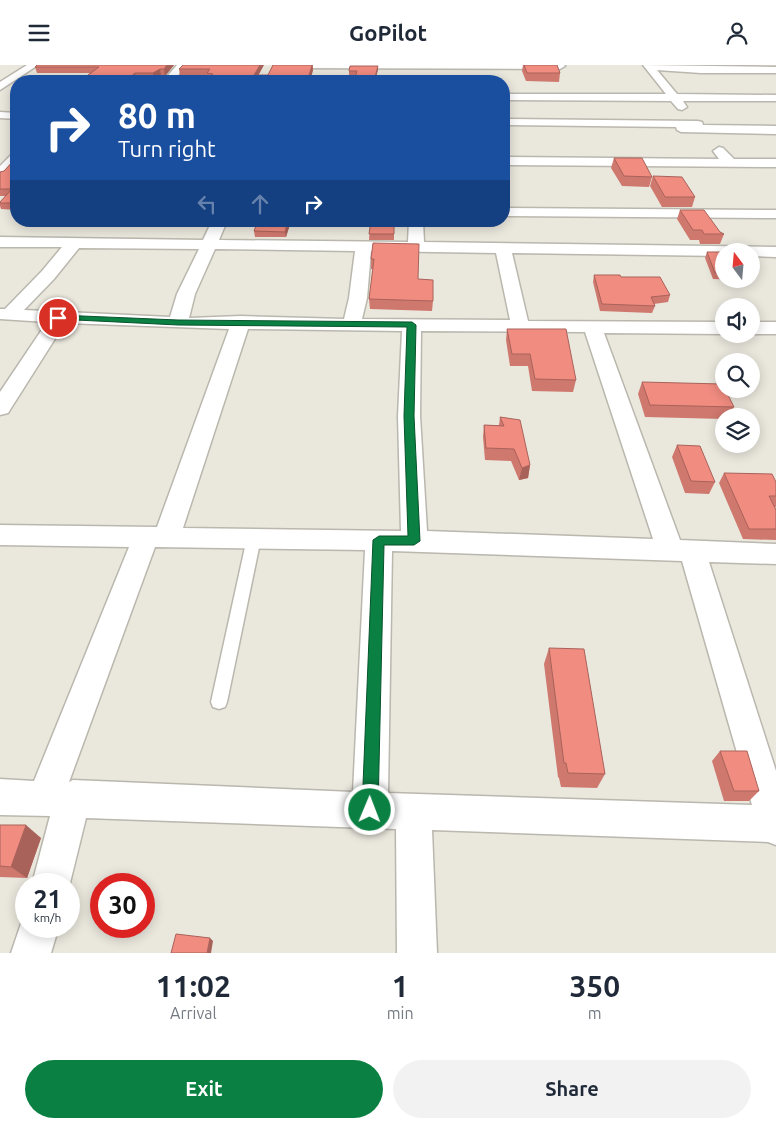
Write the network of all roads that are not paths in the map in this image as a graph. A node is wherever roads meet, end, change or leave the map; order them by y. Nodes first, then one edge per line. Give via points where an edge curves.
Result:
1 (33, 65) edge
2 (182, 65) edge
3 (280, 65) edge
4 (418, 65) edge
5 (559, 65) edge
6 (648, 66) edge
7 (776, 70) edge
8 (18, 75) edge
9 (173, 75) edge
10 (510, 97) edge
11 (576, 97) junction
12 (674, 98) junction
13 (776, 98) edge
14 (510, 122) edge
15 (699, 126) junction
16 (591, 129) junction
17 (776, 130) edge
18 (510, 161) edge
19 (10, 163) edge
20 (730, 163) junction
21 (776, 163) edge
22 (0, 173) edge
23 (510, 212) edge
24 (555, 213) junction
25 (776, 214) edge
26 (218, 227) edge
27 (416, 227) edge
28 (0, 242) edge
29 (74, 243) junction
30 (211, 244) junction
31 (364, 246) junction
32 (416, 247) junction
33 (503, 249) junction
34 (566, 249) junction
35 (715, 251) edge
36 (760, 251) edge
37 (776, 251) edge
38 (5, 314) edge
39 (58, 318) junction
40 (241, 322) junction
41 (178, 323) junction
42 (352, 323) junction
43 (412, 325) junction
44 (520, 326) junction
45 (593, 327) junction
46 (715, 328) edge
47 (760, 328) edge
48 (776, 328) edge
49 (0, 408) edge
50 (0, 535) edge
51 (156, 537) junction
52 (254, 538) junction
53 (379, 540) junction
54 (414, 541) junction
55 (681, 550) junction
56 (776, 554) edge
57 (219, 702) dead end
58 (0, 797) edge
59 (59, 798) junction
60 (370, 810) junction
61 (414, 812) junction
62 (776, 825) edge
63 (52, 873) edge
64 (35, 938) edge
65 (31, 953) edge
66 (417, 953) edge

1 - 8 street
2 - 9 street
3 - 4 street
4 - 5 street
5 - 11 street
6 - 7 street
6 - 12 street
10 - 11 street
11 - 12 street
11 - 16 street
12 - 13 street
12 - 15 street
14 - 16 street
15 - 16 street
15 - 17 street
15 - 20 street
18 - 20 street via 606,158
19 - 22 street
20 - 21 street
23 - 24 street
24 - 25 street
24 - 34 street
26 - 30 street
27 - 32 street
28 - 29 street
29 - 30 street
29 - 38 street via 48,275
30 - 31 street
30 - 41 street via 186,294
31 - 32 street
31 - 42 street
32 - 33 street
33 - 34 street
33 - 44 street
34 - 35 street
36 - 37 street
38 - 39 street
39 - 41 street
39 - 49 street
40 - 41 street
40 - 42 street
40 - 51 street
42 - 43 street
43 - 44 street
43 - 54 street via 409,416
44 - 45 street
45 - 46 street
45 - 55 street
47 - 48 street
50 - 51 street
51 - 52 street
51 - 59 street
52 - 53 street
52 - 57 lane
53 - 54 street
53 - 60 street
54 - 55 street
55 - 56 street
55 - 62 street
58 - 59 street
59 - 60 street
59 - 63 street
60 - 61 street
61 - 62 street
61 - 66 street
64 - 65 street

